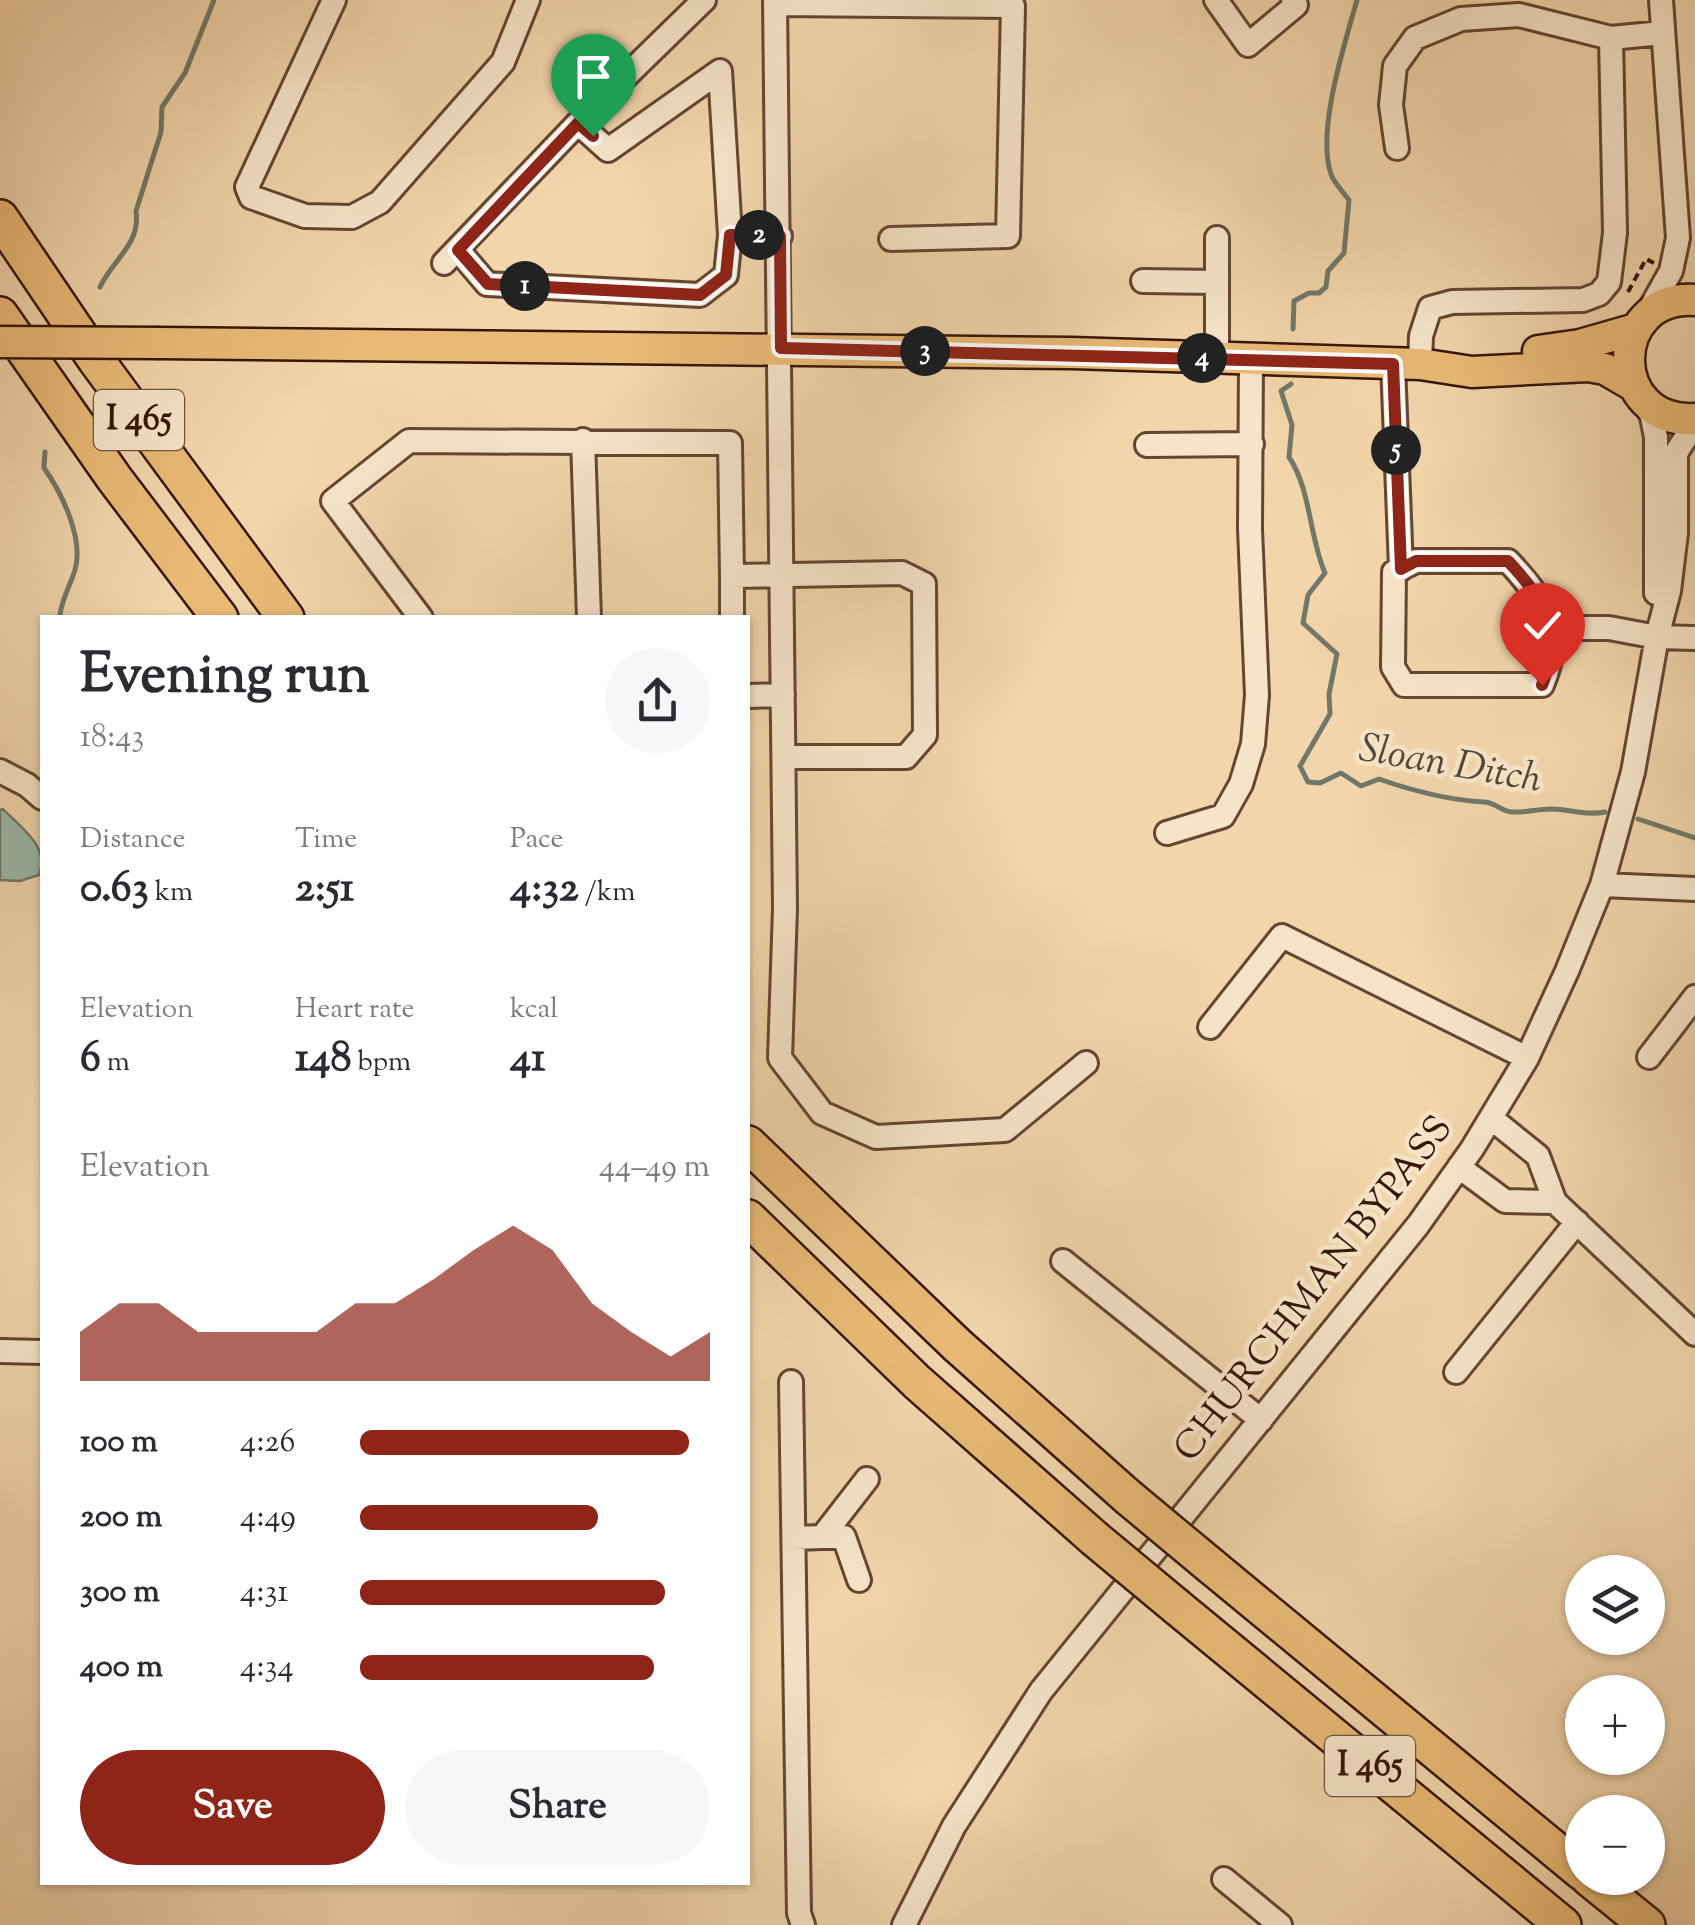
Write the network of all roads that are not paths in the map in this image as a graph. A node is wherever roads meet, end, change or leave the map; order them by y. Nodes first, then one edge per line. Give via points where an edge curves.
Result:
1 (334, 0) edge
2 (528, 0) edge
3 (704, 0) edge
4 (1216, 0) edge
5 (1292, 0) edge
6 (1661, 0) edge
7 (775, 2) edge
8 (1662, 33) junction
9 (1611, 38) junction
10 (578, 123) junction
11 (1397, 148) dead end
12 (1695, 214) edge
13 (0, 218) edge
14 (730, 235) junction
15 (780, 236) junction
16 (1217, 238) dead end
17 (891, 239) dead end
18 (1143, 281) dead end
19 (1217, 282) junction
20 (1695, 300) edge
21 (0, 315) edge
22 (1641, 323) junction
23 (0, 342) edge
24 (781, 348) junction
25 (1217, 358) junction
26 (1251, 359) junction
27 (1407, 364) junction
28 (1639, 393) junction
29 (1695, 421) edge
30 (583, 440) junction
31 (1252, 444) junction
32 (1147, 445) dead end
33 (1401, 569) junction
34 (782, 574) junction
35 (732, 576) junction
36 (218, 615) edge
37 (284, 615) edge
38 (419, 615) edge
39 (590, 615) edge
40 (732, 615) edge
41 (1552, 628) junction
42 (1657, 637) junction
43 (1695, 638) edge
44 (783, 695) junction
45 (750, 696) edge
46 (784, 757) junction
47 (0, 771) edge
48 (40, 796) edge
49 (1168, 833) dead end
50 (1602, 884) junction
51 (1695, 889) edge
52 (1695, 997) edge
53 (1210, 1027) dead end
54 (1649, 1057) dead end
55 (1527, 1058) junction
56 (1086, 1063) dead end
57 (1490, 1118) junction
58 (750, 1146) edge
59 (1459, 1167) junction
60 (1555, 1202) junction
61 (750, 1220) edge
62 (1577, 1222) junction
63 (1063, 1260) dead end
64 (1695, 1334) edge
65 (0, 1352) edge
66 (40, 1352) edge
67 (1456, 1372) dead end
68 (791, 1382) dead end
69 (1261, 1420) junction
70 (867, 1479) dead end
71 (822, 1537) junction
72 (794, 1538) junction
73 (859, 1580) dead end
74 (1565, 1858) edge
75 (1224, 1879) dead end
76 (1610, 1895) edge
77 (804, 1925) edge
78 (904, 1925) edge
79 (1280, 1925) edge
80 (1562, 1925) edge
81 (1646, 1925) edge

1 - 2 street via 247,187 252,197 305,216 352,217 380,202 503,62
3 - 10 street
4 - 5 street via 1248,44 1296,5
6 - 8 street
7 - 15 street
7 - 17 street via 1013,6 1008,236
8 - 9 street
8 - 12 street
8 - 22 street via 1678,238 1671,271
9 - 11 street via 1519,16 1461,19 1416,38 1395,66
9 - 27 street via 1615,233 1609,282 1583,300 1430,308
10 - 14 street via 608,150 720,71
10 - 14 street via 451,256 488,284 700,295 726,275
13 - 37 highway, I 465
14 - 15 street
15 - 24 street
16 - 19 street
18 - 19 street
19 - 25 street
20 - 22 main road via 1674,301
21 - 36 highway, I 465
22 - 27 main road via 1580,345
22 - 28 main road via 1628,357
23 - 24 main road, bridge
24 - 25 main road
24 - 34 street
25 - 26 main road
26 - 27 main road
26 - 31 street
27 - 28 main road via 1472,372 1605,368
27 - 33 street
28 - 29 main road via 1670,416
28 - 42 street, CHURCHMAN BYPASS via 1656,436
29 - 42 street, CHURCHMAN BYPASS via 1676,453 1673,564
30 - 35 street via 730,443
30 - 38 street via 409,441 333,501
30 - 39 street
31 - 32 street
31 - 49 street via 1253,744 1223,816
33 - 41 street via 1416,561 1508,561 1536,590
33 - 41 street via 1394,572 1393,666 1404,685 1542,685 1551,663
34 - 35 street
34 - 44 street
34 - 46 street via 902,573 924,584 925,734 906,757
35 - 40 street
41 - 42 street
42 - 43 street
42 - 50 street, CHURCHMAN BYPASS via 1633,772
44 - 45 street
44 - 46 street
46 - 56 street via 780,1058 822,1113 876,1137 1004,1130
47 - 48 street
50 - 51 street
50 - 55 street, CHURCHMAN BYPASS
52 - 54 street
53 - 55 street via 1282,936
55 - 57 street, CHURCHMAN BYPASS
57 - 59 street, CHURCHMAN BYPASS
57 - 60 street via 1538,1156
58 - 74 highway, I 465, bridge via 1128,1497
59 - 60 street via 1504,1201
59 - 69 street, CHURCHMAN BYPASS
60 - 62 street
61 - 80 highway, I 465, bridge via 917,1382 1094,1538
62 - 64 street
62 - 67 street
63 - 69 street
65 - 66 street
68 - 72 street
69 - 78 street, CHURCHMAN BYPASS via 1041,1691 954,1826
70 - 71 street
71 - 72 street
71 - 73 street via 844,1538
72 - 77 street
75 - 79 street
76 - 81 highway

